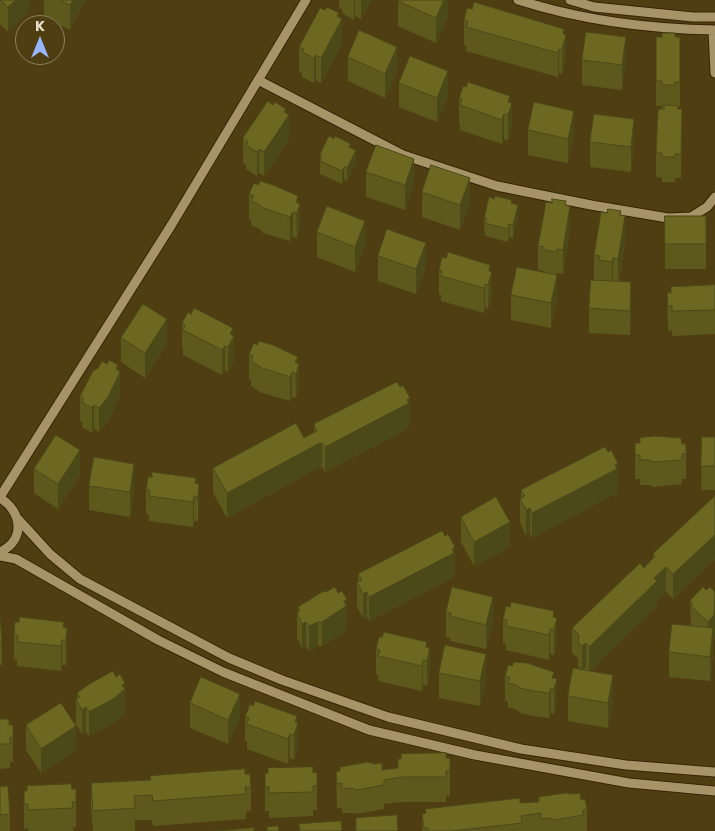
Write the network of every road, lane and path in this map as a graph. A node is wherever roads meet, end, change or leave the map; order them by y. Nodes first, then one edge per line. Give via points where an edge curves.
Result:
1 (306, 0) edge
2 (518, 0) edge
3 (570, 0) edge
4 (715, 16) edge
5 (714, 30) edge
6 (715, 73) edge
7 (258, 80) junction
8 (715, 197) edge
9 (0, 497) edge
10 (18, 519) junction
11 (0, 554) edge
12 (715, 772) edge
13 (715, 791) edge

1 - 7 street
2 - 5 street via 630,24
3 - 4 street via 604,8 693,17
5 - 6 street
7 - 8 street via 404,154 497,186 668,218 691,217 707,207
7 - 9 street via 172,224
9 - 10 street via 14,510
10 - 11 street via 15,537
10 - 12 street via 50,554 80,579 229,658 282,680 388,717 520,749 626,765
11 - 13 street via 223,672 369,730 474,755 629,783

